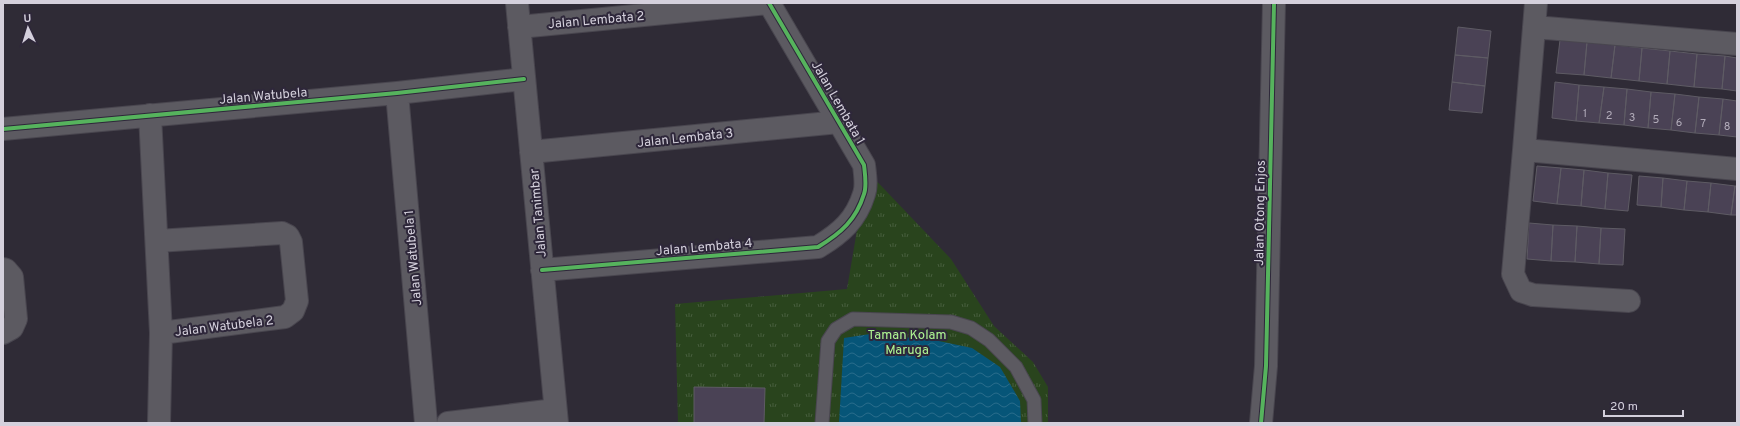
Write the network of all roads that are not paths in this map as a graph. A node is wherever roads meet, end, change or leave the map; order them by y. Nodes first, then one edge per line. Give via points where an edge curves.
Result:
1 (517, 3) edge
2 (769, 3) edge
3 (1274, 3) edge
4 (1536, 3) edge
5 (519, 26) junction
6 (1534, 27) junction
7 (1737, 44) edge
8 (524, 79) junction
9 (397, 93) junction
10 (150, 115) junction
11 (839, 122) junction
12 (3, 129) edge
13 (1524, 150) junction
14 (531, 152) junction
15 (1737, 169) edge
16 (855, 215) joint
17 (157, 241) junction
18 (3, 269) edge
19 (542, 270) junction
20 (1628, 300) dead end
21 (3, 333) edge
22 (161, 333) junction
23 (556, 416) edge
24 (159, 423) edge
25 (426, 423) edge
26 (448, 423) edge
27 (822, 423) edge
28 (1035, 423) edge
29 (1261, 423) edge

1 - 5 street, Jalan Tanimbar
2 - 5 street, Jalan Lembata 2
2 - 11 street, Jalan Lembata 1
3 - 29 street, Jalan Otong Enjos via 1266,366
4 - 6 street
5 - 8 street, Jalan Tanimbar
6 - 7 street
6 - 13 street
8 - 9 street, Jalan Watubela
8 - 14 street, Jalan Tanimbar
9 - 10 street, Jalan Watubela
9 - 25 street, Jalan Watubela 1
10 - 12 street, Jalan Watubela
10 - 17 street, Jalan Watubela 2
11 - 14 street, Jalan Lembata 3
11 - 16 street, Jalan Lembata 1 via 864,166 865,192
13 - 15 street
13 - 20 street via 1513,274 1521,290 1533,295
14 - 19 street, Jalan Tanimbar
16 - 19 street, Jalan Lembata 4 via 840,233 818,246
17 - 22 street, Jalan Watubela 2
17 - 22 street, Jalan Watubela 2 via 282,233 288,236 291,242 297,301 294,311 285,317
18 - 21 street via 12,277 16,319 12,328
19 - 23 street, Jalan Tanimbar
22 - 24 street, Jalan Watubela 2
23 - 26 street
27 - 28 lane via 828,341 836,329 853,319 951,322 971,328 989,340 1016,366 1034,400

